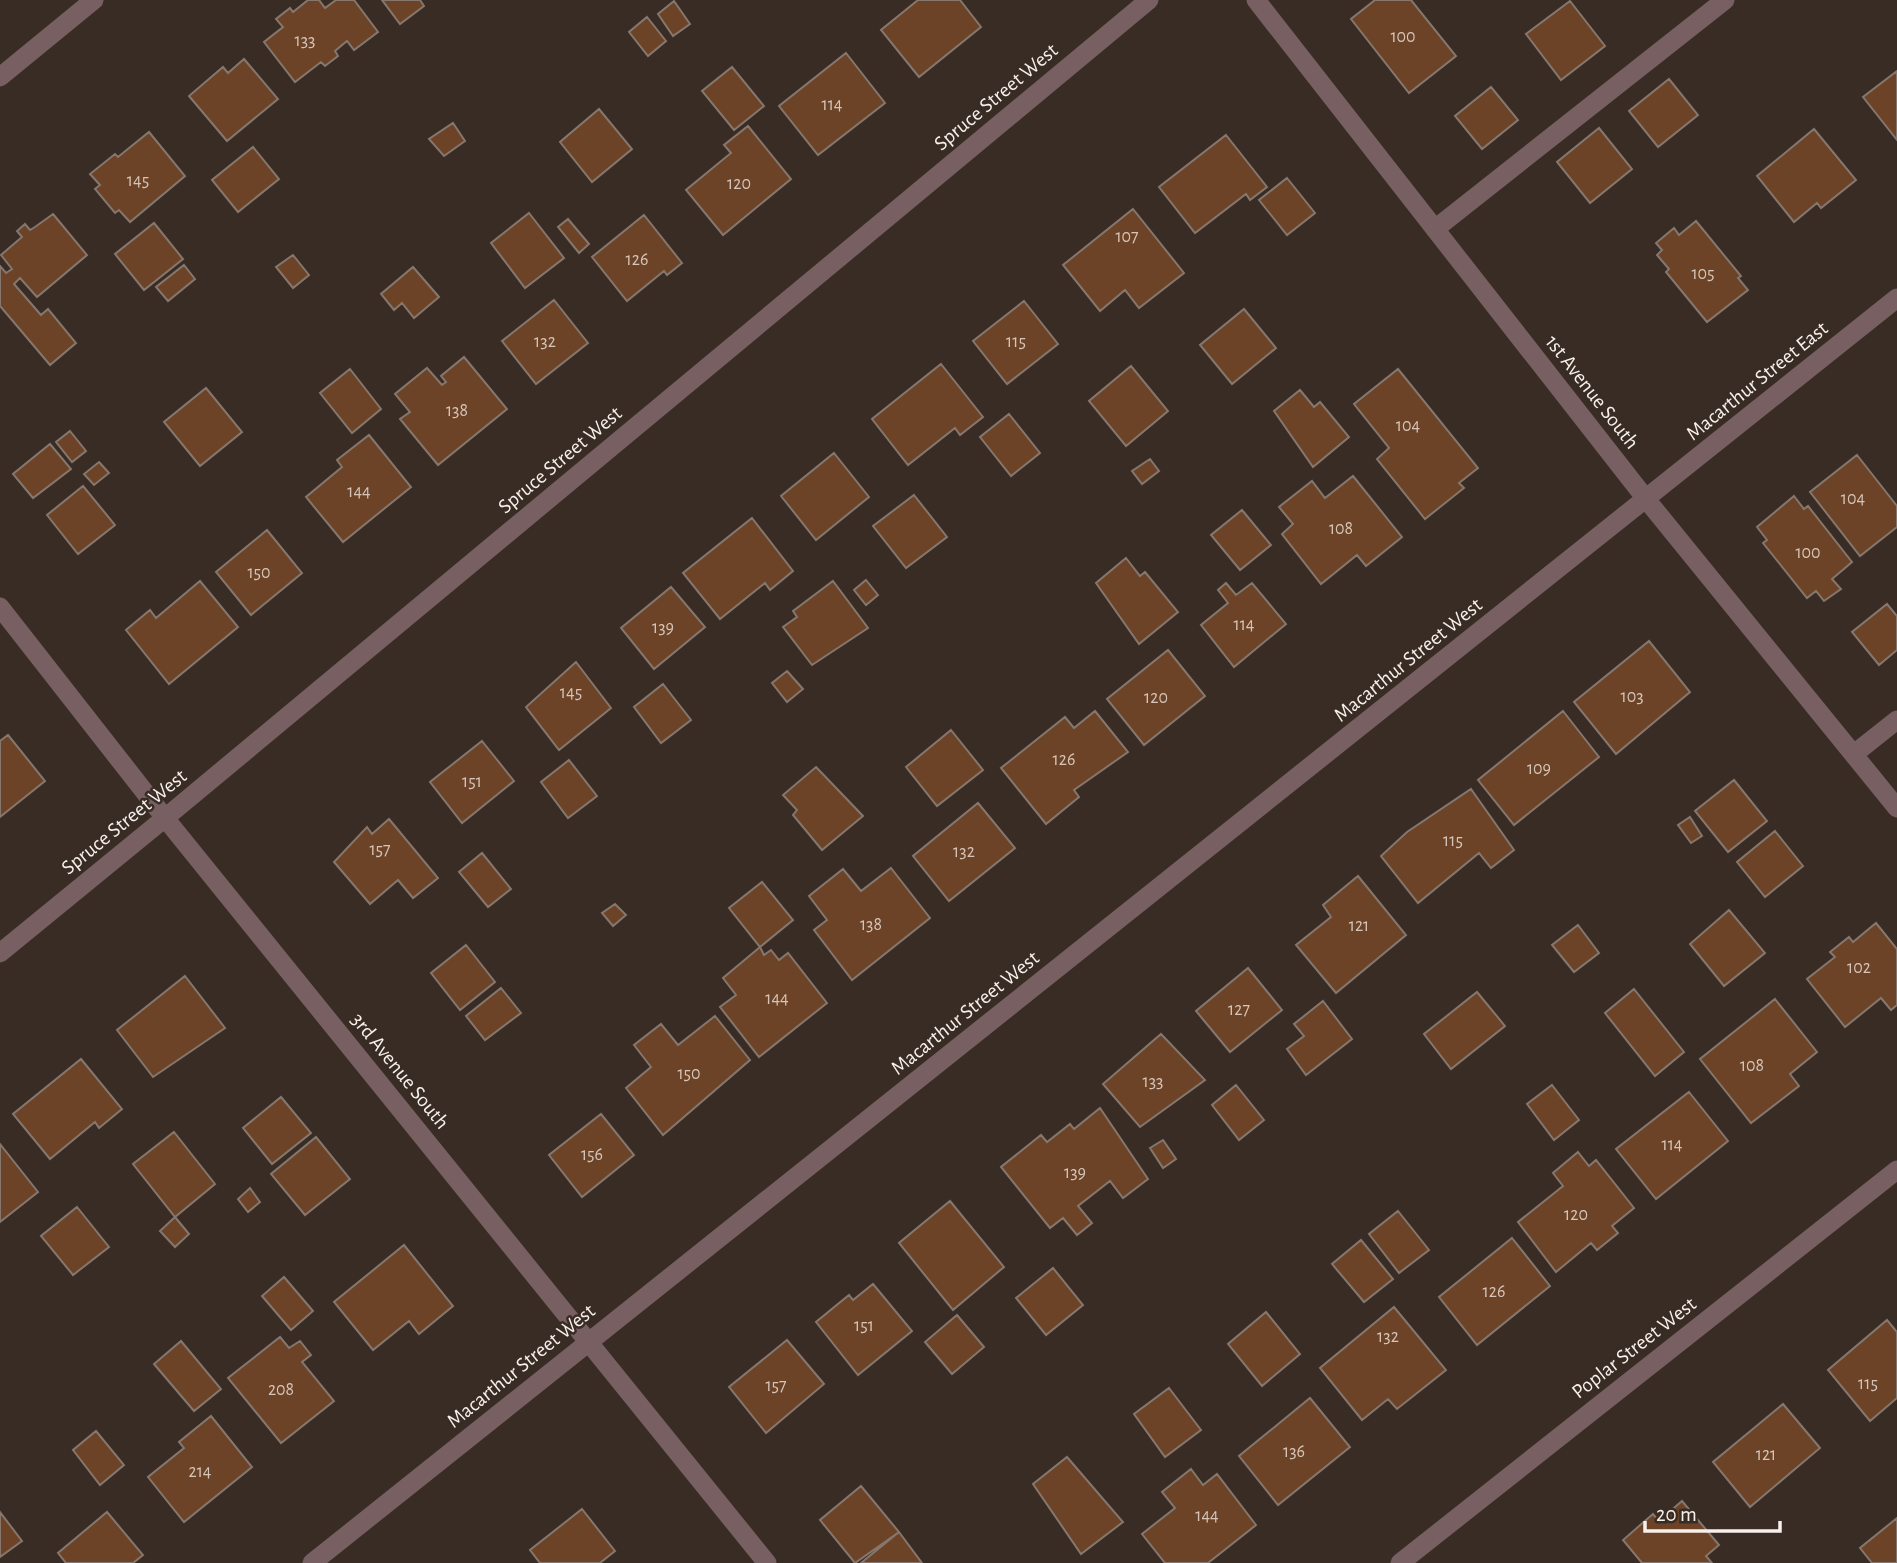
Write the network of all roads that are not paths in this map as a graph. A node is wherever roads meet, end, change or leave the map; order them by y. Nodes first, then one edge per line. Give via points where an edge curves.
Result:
1 (94, 0) edge
2 (1149, 0) edge
3 (1256, 0) edge
4 (1725, 0) edge
5 (0, 77) edge
6 (1435, 229) junction
7 (1897, 298) edge
8 (1646, 499) junction
9 (0, 607) edge
10 (1897, 720) edge
11 (1854, 754) junction
12 (1897, 808) edge
13 (165, 818) junction
14 (0, 953) edge
15 (1897, 1170) edge
16 (590, 1341) junction
17 (312, 1563) edge
18 (767, 1563) edge
19 (1400, 1563) edge

1 - 5 street
2 - 13 street, Spruce Street West
3 - 6 street, 1st Avenue South
4 - 6 street
6 - 8 street, 1st Avenue South
7 - 8 street, Macarthur Street East
8 - 11 street, 1st Avenue South
8 - 16 street, Macarthur Street West
9 - 13 street, 3rd Avenue South
10 - 11 street
11 - 12 street, 1st Avenue South
13 - 14 street, Spruce Street West
13 - 16 street, 3rd Avenue South
15 - 19 street, Poplar Street West
16 - 17 street, Macarthur Street West
16 - 18 street, 3rd Avenue South

